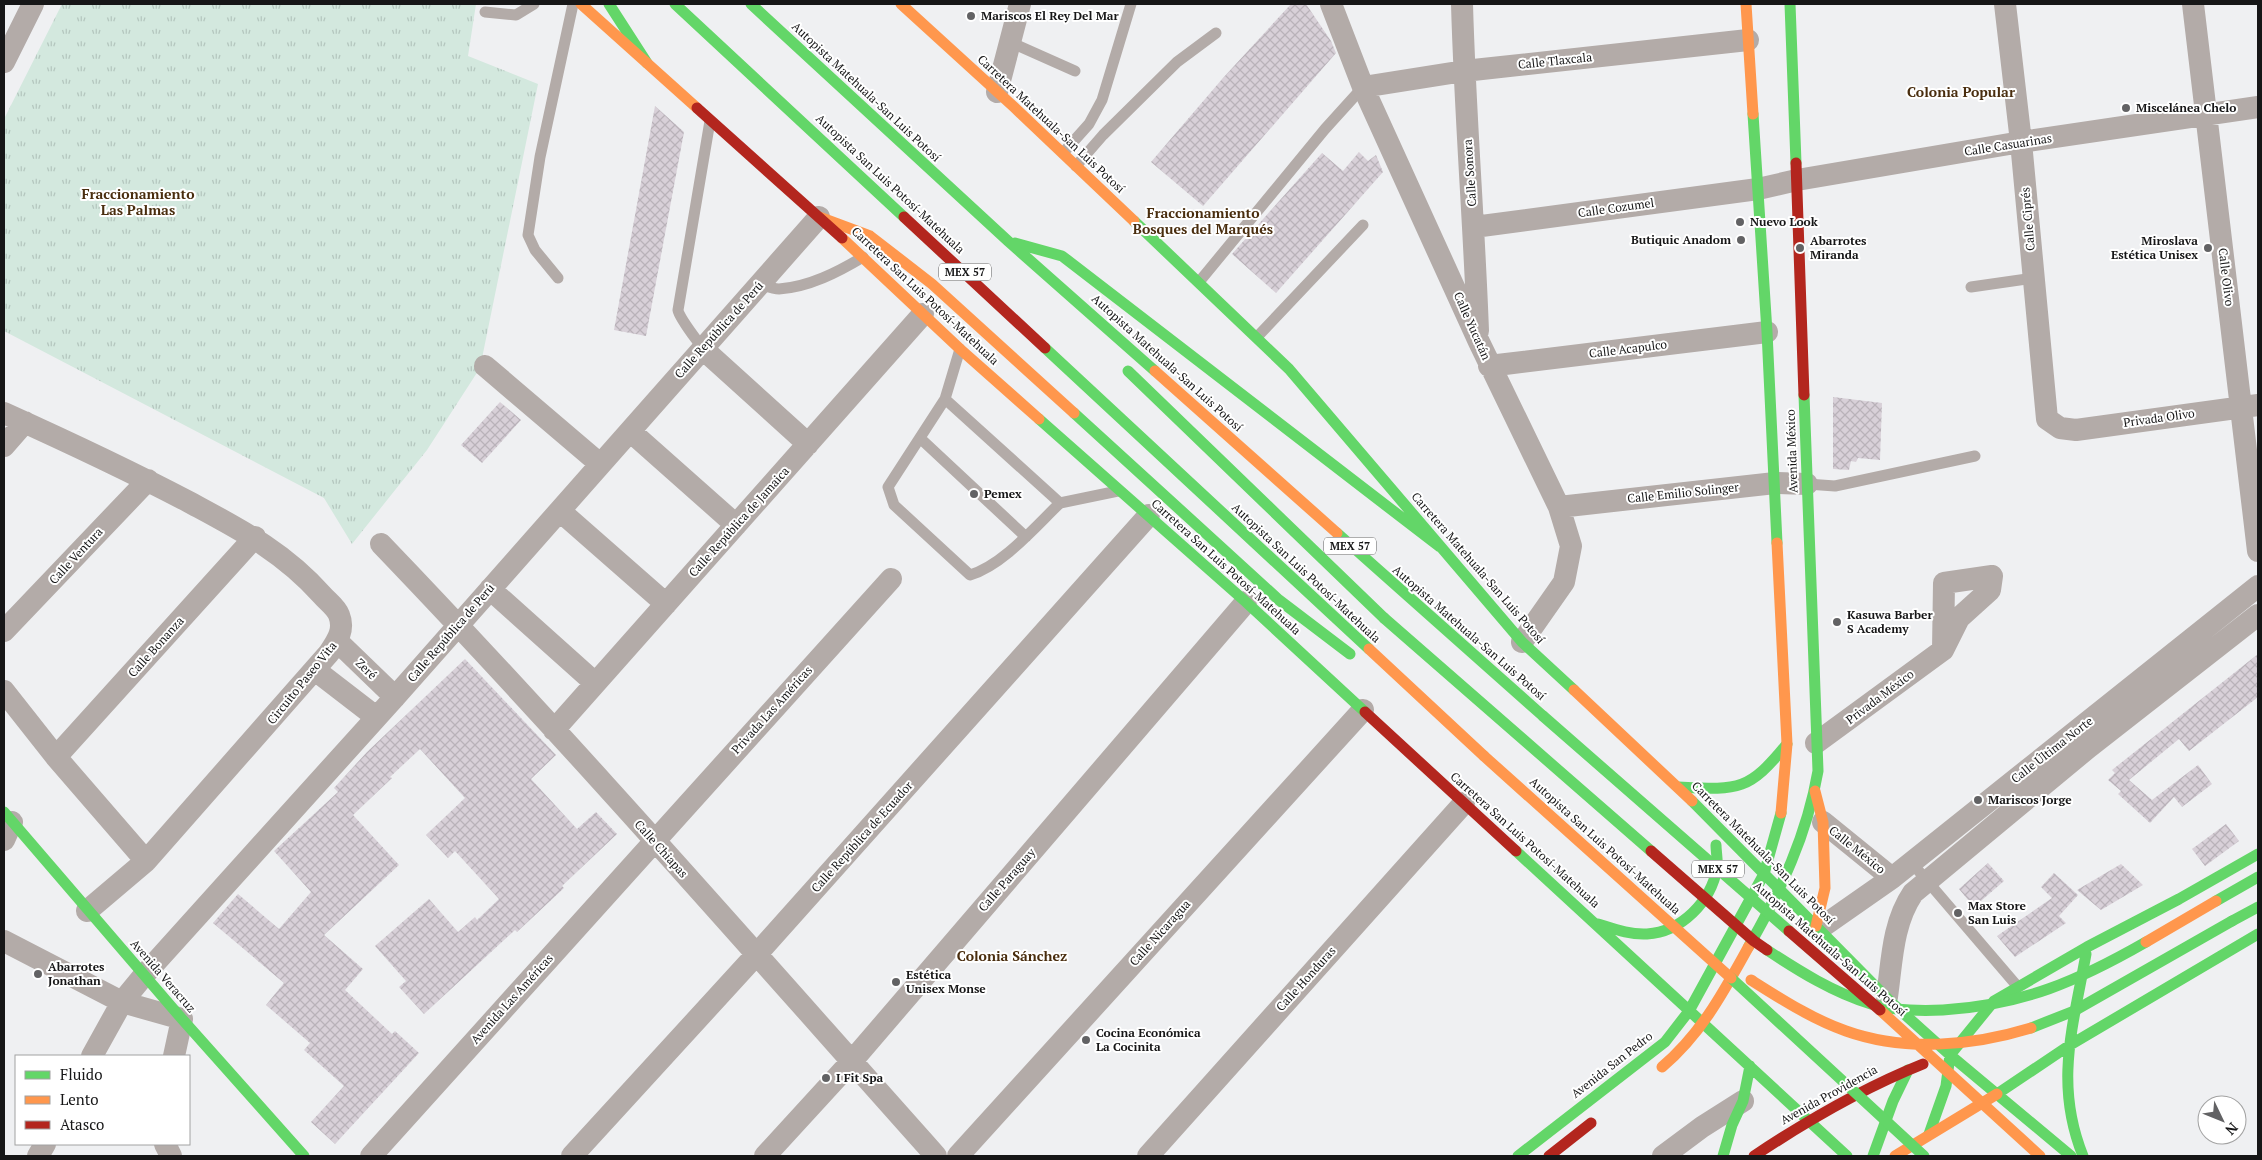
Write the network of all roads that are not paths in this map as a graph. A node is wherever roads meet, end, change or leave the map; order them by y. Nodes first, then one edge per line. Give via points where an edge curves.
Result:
1 (33, 4) edge
2 (534, 4) edge
3 (573, 4) edge
4 (581, 4) edge
5 (609, 4) edge
6 (675, 4) edge
7 (751, 4) edge
8 (901, 4) edge
9 (1020, 4) edge
10 (1130, 4) edge
11 (1331, 4) edge
12 (1462, 4) edge
13 (1746, 4) edge
14 (1790, 4) edge
15 (2005, 4) edge
16 (2193, 4) edge
17 (485, 12) dead end
18 (1216, 34) dead end
19 (1748, 40) junction
20 (1010, 42) junction
21 (4, 62) edge
22 (647, 63) junction
23 (1075, 71) dead end
24 (1464, 71) junction
25 (1363, 87) junction
26 (997, 92) junction
27 (2258, 107) edge
28 (2206, 115) junction
29 (710, 120) junction
30 (2021, 142) junction
31 (1063, 153) junction
32 (1076, 166) junction
33 (1797, 180) junction
34 (1758, 189) junction
35 (820, 217) junction
36 (1363, 225) dead end
37 (1474, 227) junction
38 (1008, 241) junction
39 (863, 258) junction
40 (1028, 258) junction
41 (558, 278) dead end
42 (2034, 278) junction
43 (1198, 282) junction
44 (760, 284) junction
45 (1970, 287) dead end
46 (1060, 303) dead end
47 (923, 314) junction
48 (1767, 332) junction
49 (1257, 337) junction
50 (1479, 342) junction
51 (703, 349) junction
52 (960, 349) junction
53 (1116, 360) dead end
54 (485, 366) dead end
55 (1490, 366) junction
56 (945, 399) junction
57 (2250, 406) edge
58 (4, 413) edge
59 (25, 422) junction
60 (2060, 428) joint
61 (630, 431) junction
62 (921, 439) junction
63 (808, 444) junction
64 (4, 446) edge
65 (1975, 456) dead end
66 (600, 464) junction
67 (148, 480) junction
68 (1775, 483) junction
69 (1807, 484) junction
70 (1121, 490) junction
71 (1060, 503) junction
72 (1559, 506) junction
73 (560, 510) junction
74 (1149, 515) junction
75 (736, 525) junction
76 (255, 537) junction
77 (1026, 537) junction
78 (381, 544) dead end
79 (1440, 547) junction
80 (2258, 551) edge
81 (891, 579) dead end
82 (2258, 586) edge
83 (490, 589) junction
84 (1246, 602) junction
85 (666, 604) junction
86 (2258, 614) edge
87 (458, 625) junction
88 (4, 631) edge
89 (338, 641) junction
90 (1522, 642) junction
91 (1942, 650) dead end
92 (1363, 664) dead end
93 (316, 670) junction
94 (1386, 681) dead end
95 (595, 684) junction
96 (4, 691) edge
97 (395, 697) junction
98 (1363, 710) junction
99 (376, 717) junction
100 (554, 730) junction
101 (1816, 743) junction
102 (1787, 744) junction
103 (1484, 756) junction
104 (56, 757) junction
105 (1678, 787) junction
106 (1815, 791) junction
107 (1464, 803) junction
108 (1709, 817) junction
109 (1823, 822) junction
110 (7, 825) edge
111 (654, 841) junction
112 (2258, 854) edge
113 (146, 861) junction
114 (1911, 862) junction
115 (1764, 874) junction
116 (2258, 877) edge
117 (1892, 878) junction
118 (1927, 880) junction
119 (1781, 890) junction
120 (2179, 899) junction
121 (2258, 907) edge
122 (87, 910) junction
123 (1596, 924) junction
124 (1817, 927) junction
125 (2258, 934) edge
126 (4, 941) edge
127 (2088, 946) junction
128 (756, 955) junction
129 (1706, 955) junction
130 (2207, 964) junction
131 (145, 974) junction
132 (2018, 987) junction
133 (1889, 1000) junction
134 (1994, 1001) junction
135 (122, 1002) junction
136 (1689, 1011) junction
137 (182, 1019) junction
138 (1894, 1022) junction
139 (1704, 1025) junction
140 (2070, 1045) junction
141 (93, 1055) edge
142 (174, 1055) edge
143 (1950, 1055) junction
144 (852, 1061) junction
145 (1750, 1066) junction
146 (1908, 1070) junction
147 (1655, 1073) dead end
148 (1997, 1094) junction
149 (1743, 1101) junction
150 (1602, 1114) dead end
151 (1808, 1121) junction
152 (1930, 1134) junction
153 (44, 1145) edge
154 (38, 1156) edge
155 (304, 1156) edge
156 (371, 1156) edge
157 (572, 1156) edge
158 (765, 1156) edge
159 (936, 1156) edge
160 (958, 1156) edge
161 (1148, 1156) edge
162 (1518, 1156) edge
163 (1549, 1156) edge
164 (1663, 1156) edge
165 (1723, 1156) edge
166 (1754, 1156) edge
167 (1847, 1156) edge
168 (1873, 1156) edge
169 (1895, 1156) edge
170 (1924, 1156) edge
171 (2040, 1156) edge
172 (2058, 1156) edge
173 (2071, 1156) edge
174 (2083, 1156) edge

1 - 21 street
2 - 17 lane via 516,15
3 - 41 lane via 540,157 528,235 535,250
4 - 22 main road, Carretera San Luis Potosí-Matehuala
5 - 22 main road
6 - 103 main road, Autopista San Luis Potosí-Matehuala / MEX 57
7 - 38 main road, Autopista Matehuala-San Luis Potosí / MEX 57
8 - 26 main road, Carretera Matehuala-San Luis Potosí
9 - 20 street
10 - 31 lane via 1102,100 1089,124
11 - 25 street, Calle Yucatán
12 - 24 street, Calle Sonora
13 - 19 main road, Avenida México
14 - 33 main road, Avenida México
15 - 30 street, Calle Ciprés
16 - 28 street, Calle Olivo
18 - 32 lane via 1177,62
19 - 24 street, Calle Tlaxcala
19 - 34 main road, Avenida México
20 - 23 lane
20 - 26 street
22 - 29 main road, Carretera San Luis Potosí-Matehuala
24 - 25 street, Calle Tlaxcala
24 - 37 street, Calle Sonora
25 - 43 lane via 1324,129
25 - 50 street, Calle Yucatán
26 - 31 main road, Carretera Matehuala-San Luis Potosí
27 - 28 street, Calle Casuarinas
28 - 30 street, Calle Casuarinas
28 - 57 street, Calle Olivo
29 - 35 main road, Carretera San Luis Potosí-Matehuala
29 - 51 lane via 678,310 679,317
30 - 33 street, Calle Casuarinas
30 - 42 street, Calle Ciprés
31 - 32 main road, Carretera Matehuala-San Luis Potosí
32 - 43 main road, Carretera Matehuala-San Luis Potosí
33 - 34 street, Calle Casuarinas
33 - 69 main road, Avenida México
34 - 37 street, Calle Cozumel
34 - 48 main road, Avenida México
35 - 39 main road, Carretera San Luis Potosí-Matehuala
35 - 44 street, Calle República de Perú
35 - 92 main road via 870,236 932,284 1247,572
36 - 49 lane
37 - 50 street, Calle Sonora
38 - 40 main road, Autopista Matehuala-San Luis Potosí / MEX 57
38 - 79 main road via 1062,256
39 - 44 lane via 834,273 799,285 777,289
39 - 47 main road, Carretera San Luis Potosí-Matehuala
40 - 46 main road
40 - 138 main road, Autopista Matehuala-San Luis Potosí / MEX 57, bridge via 1410,600
42 - 45 lane
42 - 60 street, Calle Ciprés via 2047,419
43 - 49 main road, Carretera Matehuala-San Luis Potosí
44 - 51 street, Calle República de Perú
47 - 52 main road, Carretera San Luis Potosí-Matehuala
47 - 63 street, Calle República de Jamaica
48 - 55 street, Calle Acapulco
48 - 68 main road, Avenida México
49 - 79 main road, Carretera Matehuala-San Luis Potosí via 1289,369
50 - 55 street, Calle Yucatán
51 - 61 street, Calle República de Perú
51 - 63 street
52 - 56 lane
52 - 70 main road, Carretera San Luis Potosí-Matehuala
53 - 116 main road, bridge via 1384,618 1754,941 1831,988 1872,1004 1914,1010 2006,1003 2040,993 2092,970
54 - 66 street
55 - 72 street, Calle Yucatán
56 - 62 lane
56 - 71 lane
57 - 60 street, Privada Olivo via 2076,430
57 - 80 street, Calle Olivo
58 - 59 street, Circuito Paseo Vita
59 - 64 street
59 - 67 street, Circuito Paseo Vita
61 - 66 street, Calle República de Perú
61 - 75 street
62 - 77 lane
62 - 77 lane via 888,487 894,505 970,575 984,571
63 - 75 street, Calle República de Jamaica
65 - 69 lane via 1835,486
66 - 73 street, Calle República de Perú
67 - 76 street, Circuito Paseo Vita
67 - 88 street, Calle Ventura
68 - 69 street, Calle Emilio Solinger
68 - 72 street, Calle Emilio Solinger
68 - 102 main road, Avenida México
69 - 101 main road, Avenida México
70 - 71 lane
70 - 74 main road, Carretera San Luis Potosí-Matehuala
71 - 77 lane
72 - 90 street, Calle Yucatán via 1570,546 1564,582
73 - 83 street, Calle República de Perú
73 - 85 street
74 - 84 main road, Carretera San Luis Potosí-Matehuala
74 - 128 street, Calle República de Ecuador
75 - 85 street, Calle República de Jamaica
76 - 89 street, Circuito Paseo Vita via 313,585 338,613 341,623
76 - 104 street, Calle Bonanza
78 - 87 street, Calle Chiapas
79 - 90 main road, Carretera Matehuala-San Luis Potosí
81 - 111 street, Privada Las Américas
82 - 114 street, Calle Última Norte
83 - 87 street, Calle República de Perú
83 - 95 street
84 - 98 main road, Carretera San Luis Potosí-Matehuala
84 - 144 street, Calle Paraguay
85 - 95 street, Calle República de Jamaica
86 - 118 street, Calle Última Norte
87 - 97 street, Calle República de Perú
87 - 100 street, Calle Chiapas
89 - 93 street, Circuito Paseo Vita
89 - 97 street, Zeré
90 - 105 main road, Carretera Matehuala-San Luis Potosí
91 - 101 street, Privada México
93 - 99 street
93 - 113 street, Circuito Paseo Vita
94 - 103 main road
95 - 100 street, Calle República de Jamaica
96 - 104 street
97 - 99 street, Calle República de Perú
98 - 107 main road, Carretera San Luis Potosí-Matehuala
98 - 160 street, Calle Nicaragua
99 - 131 street, Calle República de Perú
100 - 111 street, Calle Chiapas
101 - 106 main road, Avenida México via 1818,771
102 - 105 main road via 1768,770 1745,786 1722,789
102 - 115 main road, Avenida México via 1780,816
103 - 129 main road, Autopista San Luis Potosí-Matehuala / MEX 57, bridge
104 - 113 street
105 - 108 main road, Carretera Matehuala-San Luis Potosí
106 - 109 main road
106 - 119 main road, Avenida México via 1802,842
107 - 123 main road, Carretera San Luis Potosí-Matehuala
107 - 161 street, Calle Honduras
108 - 115 main road, Carretera Matehuala-San Luis Potosí
108 - 123 main road via 1716,841 1717,867 1710,892 1694,912 1673,927 1648,934 1622,932
109 - 117 street, Calle México
109 - 124 main road via 1825,888
110 - 122 main road, Avenida Veracruz
111 - 128 street, Calle Chiapas
111 - 156 street, Avenida Las Américas
112 - 120 main road
113 - 122 street, Circuito Paseo Vita
114 - 117 street, Calle Última Norte
114 - 118 lane
115 - 119 main road, Carretera Matehuala-San Luis Potosí
115 - 136 main road, Avenida San Pedro
117 - 124 street, Calle Última Norte
118 - 132 lane
118 - 133 street, Calle Última Norte via 1903,907 1896,929
119 - 124 main road, Carretera Matehuala-San Luis Potosí
119 - 139 main road
120 - 127 main road
120 - 130 main road via 2170,918 2172,940 2186,957
121 - 129 main road, bridge via 2061,1018 1981,1040 1947,1044 1914,1044 1857,1034 1790,1004
122 - 131 main road, Avenida Veracruz
123 - 136 main road, Carretera San Luis Potosí-Matehuala
124 - 133 main road, Carretera Matehuala-San Luis Potosí
125 - 130 main road
126 - 135 street
127 - 132 main road
127 - 140 main road
128 - 144 street, Calle Chiapas
128 - 157 street, Calle República de Ecuador
129 - 170 main road, Autopista San Luis Potosí-Matehuala / MEX 57, bridge
130 - 140 main road
131 - 135 street, Calle República de Perú
131 - 137 main road, Avenida Veracruz
132 - 134 main road
133 - 134 main road
133 - 143 main road, Carretera Matehuala-San Luis Potosí
134 - 143 main road
135 - 137 street
135 - 141 street, Calle República de Perú
136 - 139 main road, Carretera San Luis Potosí-Matehuala
136 - 162 main road, Avenida San Pedro via 1665,1042
137 - 142 street
137 - 155 main road, Avenida Veracruz
138 - 171 main road, Autopista Matehuala-San Luis Potosí / MEX 57, bridge
138 - 172 main road, bridge via 1942,1052
139 - 145 main road, Carretera San Luis Potosí-Matehuala
139 - 147 main road via 1678,1055
140 - 148 main road
140 - 174 main road via 2066,1090 2075,1141
143 - 146 main road, Avenida Providencia
143 - 148 main road, Carretera Matehuala-San Luis Potosí
143 - 152 main road via 1946,1086
144 - 158 street, Calle Paraguay
144 - 159 street, Calle Chiapas
145 - 149 main road
145 - 151 main road, Carretera San Luis Potosí-Matehuala
146 - 151 main road, Avenida Providencia via 1876,1082
146 - 168 main road
148 - 152 main road
148 - 173 main road, Carretera Matehuala-San Luis Potosí
149 - 164 street
149 - 165 main road
150 - 163 main road
151 - 166 main road, Avenida Providencia
151 - 167 main road, Carretera San Luis Potosí-Matehuala
152 - 169 main road
153 - 154 street

